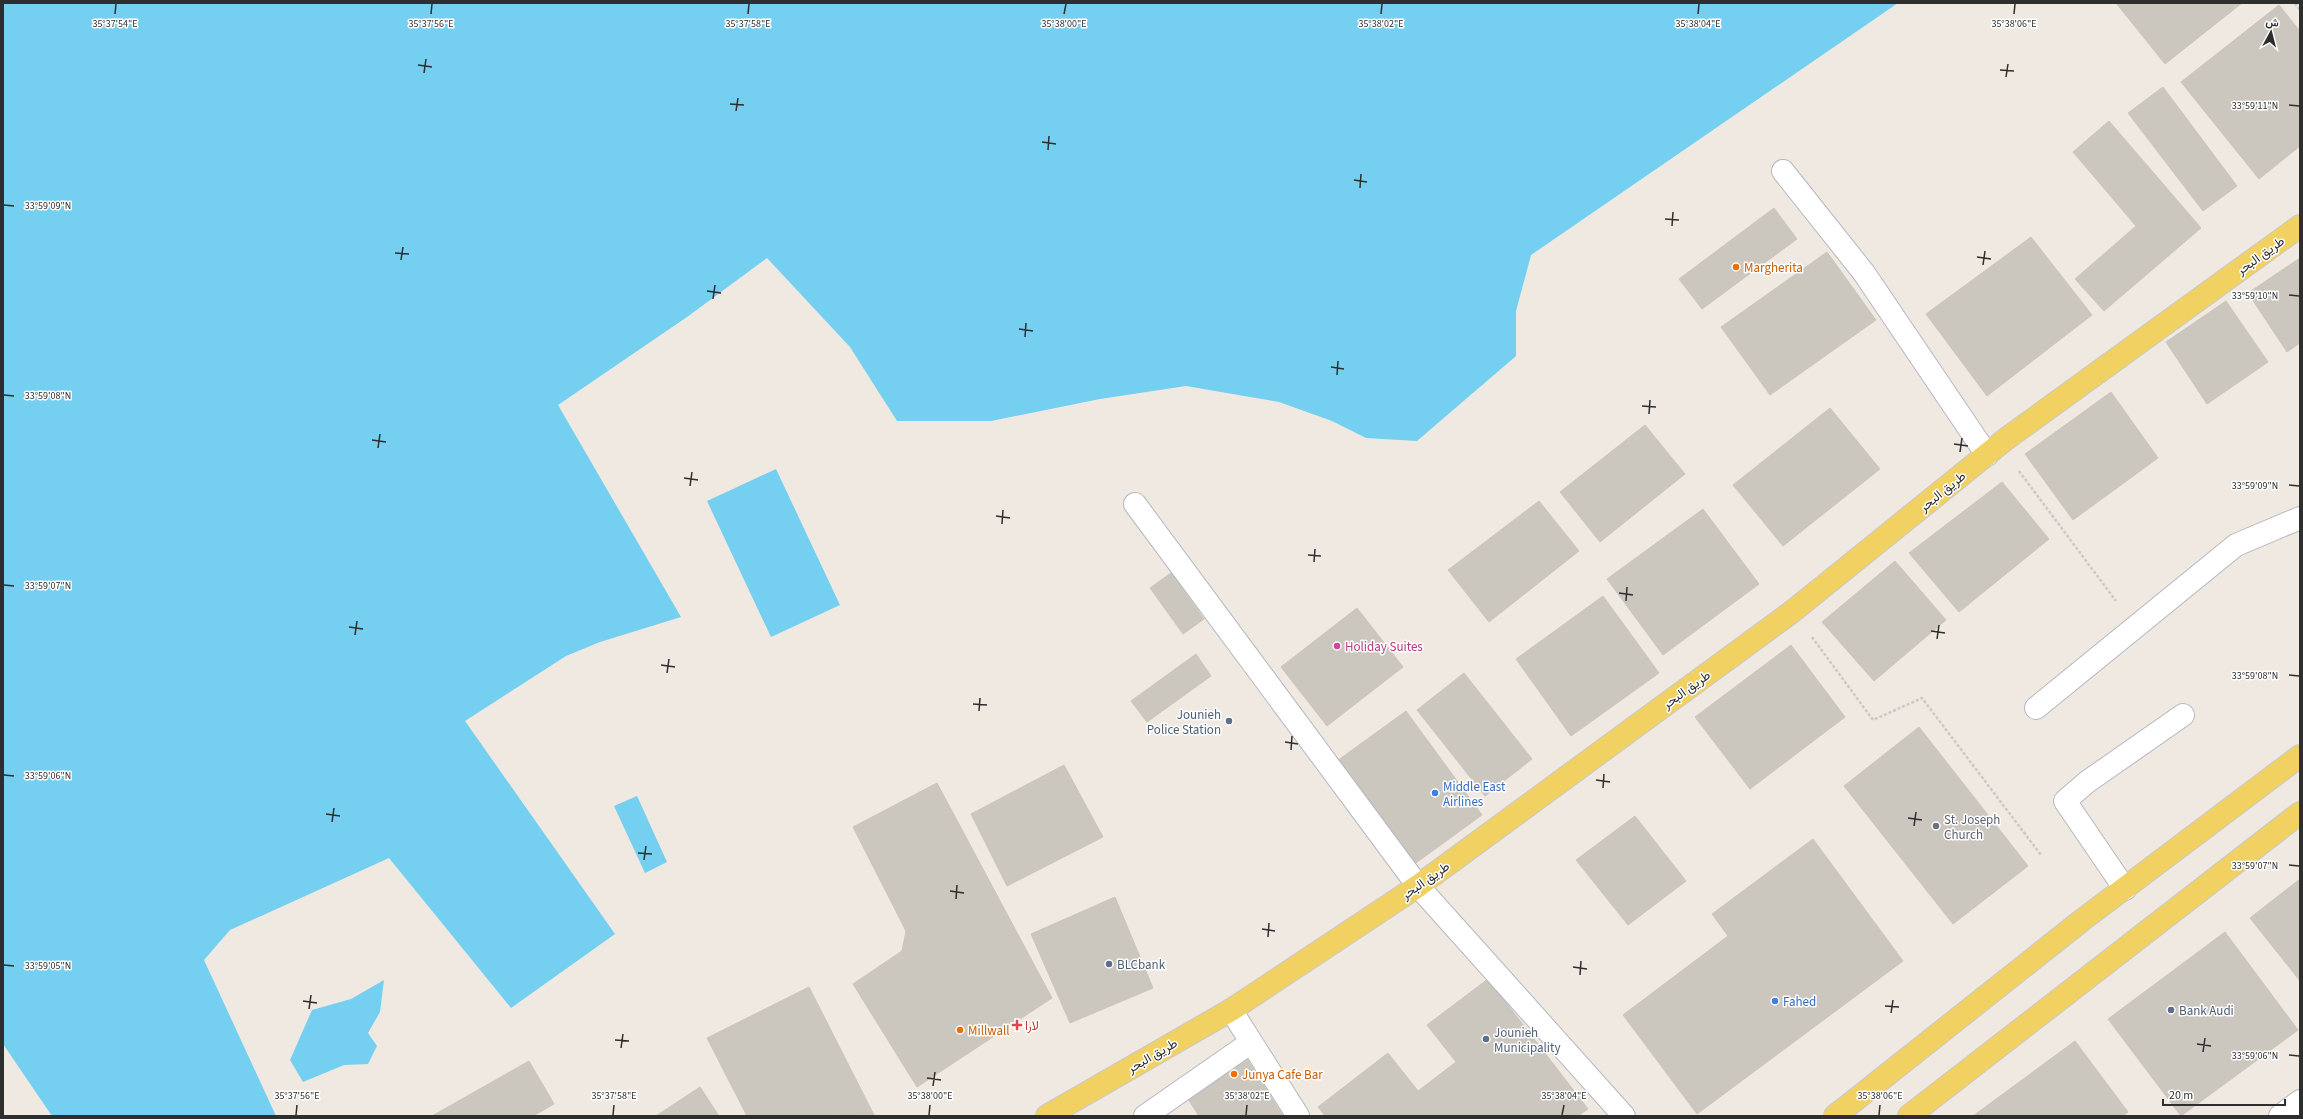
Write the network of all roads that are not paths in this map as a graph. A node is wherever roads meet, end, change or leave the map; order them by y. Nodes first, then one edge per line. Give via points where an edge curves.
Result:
1 (1783, 171) dead end
2 (2300, 226) edge
3 (1993, 450) junction
4 (1134, 504) dead end
5 (2300, 518) edge
6 (2036, 708) dead end
7 (2183, 715) dead end
8 (2300, 756) edge
9 (2300, 813) edge
10 (1418, 886) junction
11 (2125, 889) junction
12 (1231, 1010) junction
13 (1250, 1043) junction
14 (2300, 1101) edge
15 (1047, 1116) edge
16 (1145, 1116) edge
17 (1298, 1116) edge
18 (1624, 1116) edge
19 (1835, 1116) edge
20 (1909, 1116) edge
21 (2280, 1116) edge

1 - 3 street via 1864,273
2 - 3 main road, طريق البحر
3 - 10 main road, طريق البحر via 1793,610
4 - 10 street
5 - 6 street via 2236,545
7 - 11 street via 2087,782 2065,801
8 - 11 main road
9 - 20 main road
10 - 12 main road, طريق البحر
10 - 18 street
11 - 19 main road
12 - 13 street
12 - 15 main road, طريق البحر
13 - 16 street
13 - 17 street
14 - 21 street

